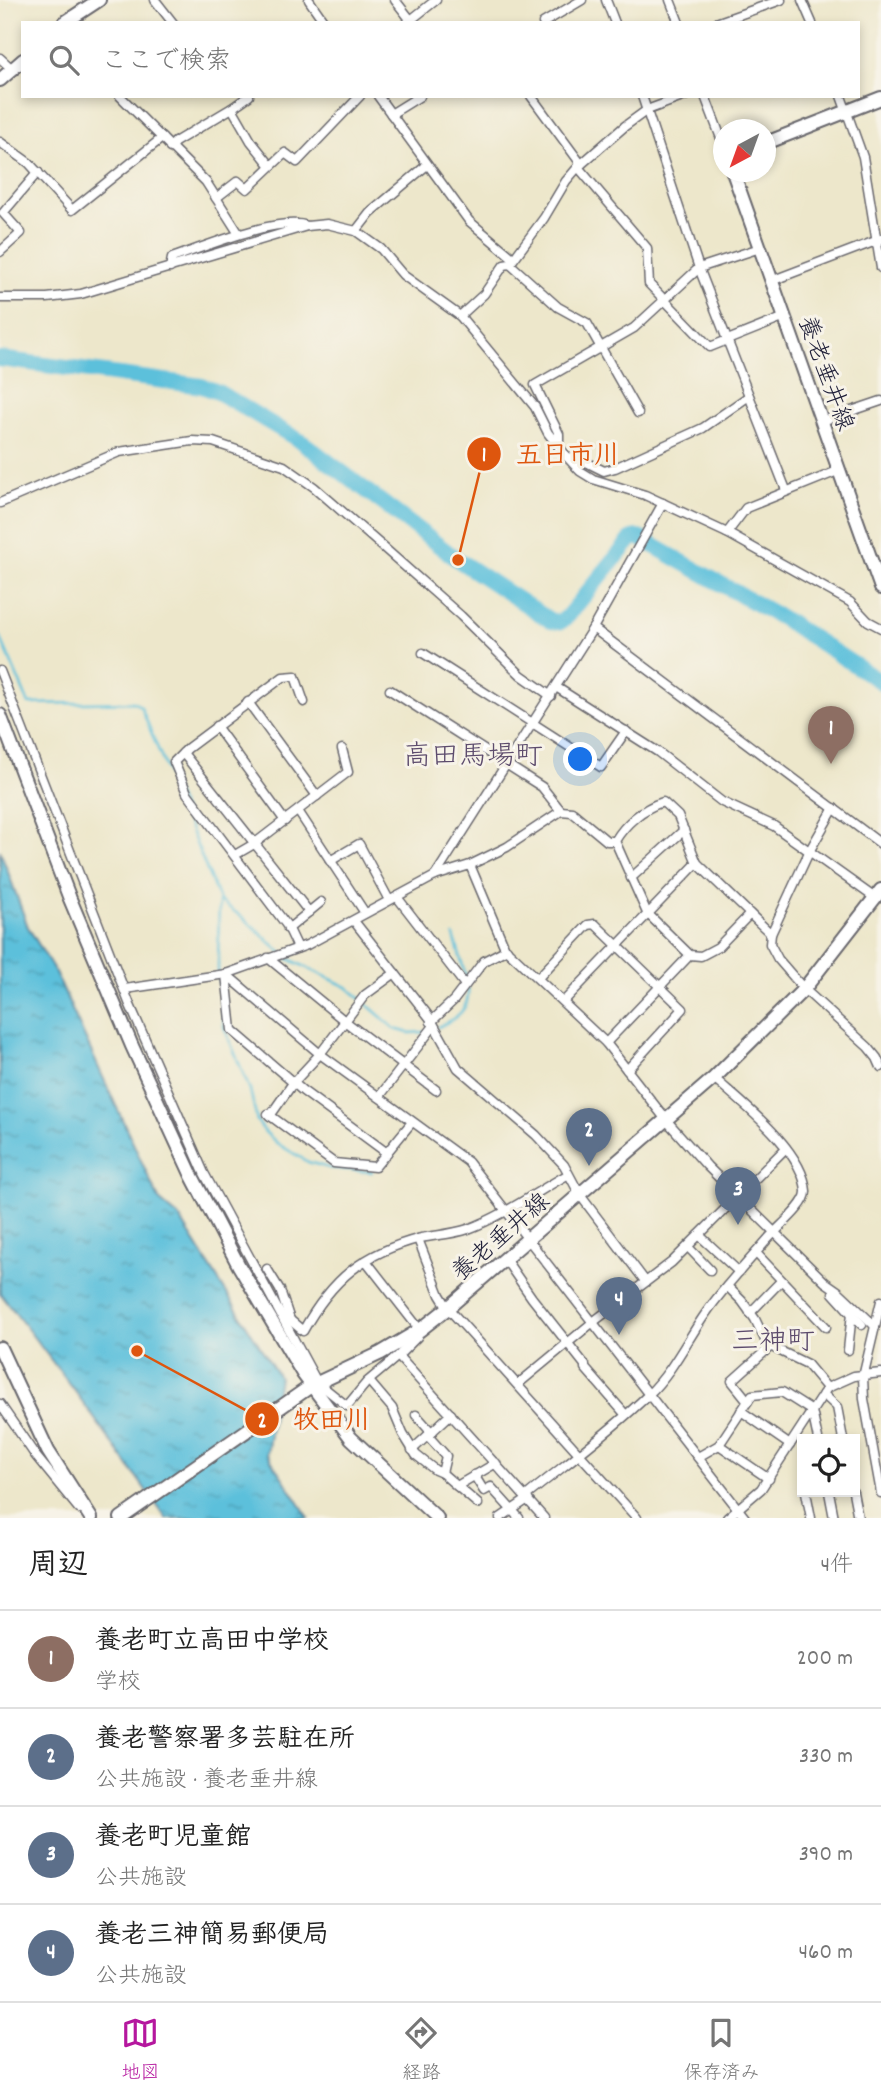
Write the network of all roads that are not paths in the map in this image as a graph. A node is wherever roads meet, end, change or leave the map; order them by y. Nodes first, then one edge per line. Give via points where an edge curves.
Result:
1 (99, 0) edge
2 (155, 0) edge
3 (309, 0) edge
4 (396, 0) edge
5 (436, 0) edge
6 (582, 0) edge
7 (606, 0) edge
8 (670, 0) edge
9 (781, 0) edge
10 (803, 0) edge
11 (87, 4) edge
12 (66, 21) edge
13 (171, 21) edge
14 (324, 21) edge
15 (409, 21) edge
16 (411, 21) edge
17 (547, 21) edge
18 (614, 21) edge
19 (678, 21) edge
20 (722, 21) edge
21 (811, 21) edge
22 (0, 58) edge
23 (21, 62) edge
24 (12, 69) junction
25 (0, 80) edge
26 (122, 98) edge
27 (246, 98) edge
28 (358, 98) edge
29 (379, 98) edge
30 (417, 98) edge
31 (532, 98) edge
32 (643, 98) edge
33 (680, 98) edge
34 (706, 98) edge
35 (842, 98) edge
36 (881, 98) edge
37 (232, 108) junction
38 (647, 110) junction
39 (847, 111) junction
40 (391, 114) junction
41 (713, 119) edge
42 (162, 138) junction
43 (776, 139) edge
44 (0, 142) edge
45 (170, 148) junction
46 (427, 165) junction
47 (271, 166) junction
48 (580, 166) junction
49 (38, 172) junction
50 (737, 182) edge
51 (216, 198) junction
52 (2, 213) edge
53 (307, 226) junction
54 (356, 231) junction
55 (239, 234) junction
56 (879, 240) edge
57 (760, 248) junction
58 (0, 252) edge
59 (511, 261) junction
60 (170, 268) junction
61 (699, 268) junction
62 (881, 268) edge
63 (771, 281) junction
64 (0, 298) edge
65 (665, 300) junction
66 (460, 316) junction
67 (785, 317) junction
68 (727, 340) junction
69 (602, 348) junction
70 (749, 396) junction
71 (881, 401) edge
72 (638, 413) dead end
73 (822, 421) junction
74 (559, 447) junction
75 (567, 457) junction
76 (840, 470) junction
77 (786, 490) junction
78 (0, 503) edge
79 (663, 503) junction
80 (727, 533) junction
81 (878, 573) edge
82 (881, 588) edge
83 (593, 628) junction
84 (881, 628) edge
85 (423, 653) dead end
86 (0, 671) edge
87 (556, 687) junction
88 (390, 691) dead end
89 (551, 696) junction
90 (248, 702) junction
91 (304, 702) dead end
92 (0, 715) edge
93 (533, 724) junction
94 (216, 726) junction
95 (626, 732) junction
96 (342, 749) dead end
97 (183, 753) junction
98 (506, 766) junction
99 (317, 796) junction
100 (834, 808) junction
101 (298, 811) junction
102 (561, 811) junction
103 (285, 821) junction
104 (684, 830) junction
105 (615, 841) junction
106 (254, 844) junction
107 (881, 844) edge
108 (810, 850) junction
109 (235, 855) junction
110 (330, 861) junction
111 (697, 863) junction
112 (470, 864) junction
113 (435, 876) junction
114 (631, 878) junction
115 (878, 894) edge
116 (393, 898) junction
117 (321, 902) dead end
118 (309, 912) junction
119 (647, 913) junction
120 (365, 914) junction
121 (750, 914) junction
122 (354, 921) junction
123 (289, 929) junction
124 (771, 934) junction
125 (617, 945) junction
126 (298, 948) junction
127 (507, 950) junction
128 (690, 955) junction
129 (268, 958) junction
130 (395, 973) junction
131 (226, 974) junction
132 (538, 978) junction
133 (465, 985) junction
134 (661, 986) junction
135 (125, 989) junction
136 (804, 989) junction
137 (564, 1001) junction
138 (346, 1022) junction
139 (432, 1024) junction
140 (606, 1043) junction
141 (320, 1054) junction
142 (404, 1065) junction
143 (881, 1067) edge
144 (627, 1070) junction
145 (714, 1078) junction
146 (293, 1083) junction
147 (436, 1090) dead end
148 (379, 1097) junction
149 (667, 1121) junction
150 (412, 1122) junction
151 (786, 1148) junction
152 (387, 1153) junction
153 (567, 1175) junction
154 (580, 1195) junction
155 (739, 1196) junction
156 (505, 1210) junction
157 (774, 1232) junction
158 (699, 1235) junction
159 (529, 1238) junction
160 (418, 1239) junction
161 (688, 1247) junction
162 (755, 1253) junction
163 (505, 1259) junction
164 (367, 1262) junction
165 (267, 1269) dead end
166 (710, 1270) dead end
167 (739, 1272) junction
168 (645, 1281) junction
169 (781, 1281) junction
170 (727, 1286) junction
171 (832, 1287) junction
172 (881, 1301) edge
173 (448, 1308) junction
174 (750, 1312) junction
175 (852, 1313) junction
176 (288, 1321) junction
177 (593, 1322) junction
178 (862, 1325) dead end
179 (875, 1326) junction
180 (826, 1327) dead end
181 (420, 1330) junction
182 (567, 1343) junction
183 (771, 1346) junction
184 (0, 1348) edge
185 (848, 1350) dead end
186 (398, 1356) junction
187 (881, 1373) edge
188 (863, 1377) junction
189 (369, 1381) junction
190 (314, 1384) junction
191 (518, 1384) junction
192 (825, 1391) junction
193 (649, 1395) junction
194 (748, 1401) junction
195 (0, 1404) edge
196 (741, 1411) junction
197 (812, 1411) junction
198 (452, 1414) junction
199 (625, 1414) junction
200 (416, 1415) dead end
201 (817, 1434) edge
202 (842, 1434) edge
203 (430, 1435) junction
204 (719, 1445) junction
205 (790, 1445) junction
206 (412, 1450) junction
207 (578, 1453) junction
208 (698, 1457) junction
209 (496, 1463) junction
210 (442, 1473) junction
211 (474, 1475) junction
212 (769, 1479) junction
213 (457, 1486) junction
214 (881, 1493) edge
215 (527, 1497) junction
216 (807, 1497) edge
217 (830, 1497) edge
218 (854, 1497) edge
219 (478, 1504) dead end
220 (738, 1509) junction
221 (512, 1510) junction
222 (89, 1516) edge
223 (121, 1518) edge
224 (437, 1518) edge
225 (500, 1518) edge
226 (519, 1518) edge
227 (544, 1518) edge
228 (637, 1518) edge
229 (727, 1518) edge
230 (745, 1518) edge
231 (811, 1518) edge
232 (834, 1518) edge
233 (858, 1518) edge

1 - 11 main road
2 - 13 street
3 - 14 street
4 - 15 street
5 - 16 street
6 - 17 street
7 - 18 street
8 - 19 street
9 - 20 street
10 - 21 street
11 - 12 main road
22 - 24 street
23 - 24 main road
24 - 25 main road
26 - 42 street
27 - 37 street
28 - 47 street via 297,162 285,153
29 - 40 street
30 - 40 street
31 - 48 street
32 - 38 street
33 - 38 street
34 - 41 street
35 - 39 street
36 - 39 main road
37 - 45 street
37 - 47 street
38 - 48 street
38 - 61 street
39 - 43 main road
39 - 56 street via 863,157
40 - 46 street
42 - 45 street
42 - 49 street via 72,210
44 - 49 street
45 - 51 street
46 - 54 street via 377,206
46 - 59 street via 469,220
47 - 51 street via 247,189 238,181
48 - 59 street
48 - 65 street via 646,248 649,284
49 - 52 street
50 - 57 main road, 養老垂井線
51 - 55 street
52 - 58 street via 21,233
53 - 54 street via 327,224
53 - 55 street via 298,222
53 - 60 street
54 - 66 street via 381,249 402,275
55 - 60 street via 172,258
56 - 62 street
56 - 63 street
57 - 61 street
57 - 63 main road, 養老垂井線
59 - 66 street
59 - 69 street via 558,307 587,323
60 - 64 street via 81,294
61 - 65 street
61 - 68 street
63 - 67 main road, 養老垂井線
65 - 68 street via 710,347
65 - 69 street
66 - 74 street via 535,407
67 - 68 street
67 - 73 main road, 養老垂井線
68 - 70 street
69 - 72 street
69 - 74 street via 535,385 559,434
70 - 75 street via 703,428 615,468 604,471
70 - 77 street
71 - 73 street
73 - 76 main road, 養老垂井線
74 - 75 street
75 - 79 street via 593,479
76 - 77 street
76 - 81 main road, 養老垂井線
77 - 80 street via 746,508
78 - 89 street via 119,452 192,441 213,442 284,466 314,487 521,675
79 - 80 street
79 - 83 street
80 - 84 street via 850,603
81 - 82 main road, 養老垂井線
83 - 87 street
83 - 100 street
85 - 93 street
86 - 135 street
87 - 89 street
87 - 95 street
88 - 98 street
89 - 93 street
90 - 91 street via 283,677 295,676
90 - 94 street
90 - 99 street
92 - 190 main road via 88,944 152,1092 239,1266
93 - 95 street via 601,767
93 - 98 street
94 - 97 street
94 - 103 street
95 - 108 street via 722,802 774,826
96 - 99 street via 348,772
97 - 106 street
97 - 109 street via 174,762 187,793
98 - 102 street via 541,788
98 - 113 street
99 - 101 street
100 - 107 street
100 - 108 street
101 - 103 street
101 - 110 street
102 - 105 street via 572,812 607,841
102 - 112 street via 507,847
103 - 106 street
104 - 105 street via 678,816 663,802 650,806 621,830
104 - 111 street
104 - 114 street
105 - 114 street
106 - 109 street
106 - 118 street
108 - 115 street
108 - 124 street
109 - 123 street
110 - 116 street via 359,844
110 - 120 street
111 - 119 street
111 - 121 street
112 - 113 street
112 - 127 street
113 - 116 street
114 - 119 street
115 - 136 main road, 養老垂井線
116 - 120 street
116 - 133 street
117 - 118 street
118 - 123 street
119 - 125 street
119 - 128 street
120 - 122 street
121 - 124 street
121 - 128 street via 718,947 701,956
122 - 126 street
122 - 130 street
123 - 126 street
124 - 136 street via 770,944
125 - 132 street via 595,924 588,925
125 - 134 street
125 - 137 street
126 - 129 street
127 - 132 street
127 - 133 street via 484,961
128 - 134 street
129 - 131 street
129 - 138 street
130 - 138 street via 365,995
130 - 139 street
131 - 135 street
131 - 141 street
131 - 146 street via 232,1030
132 - 137 street
133 - 139 street
134 - 140 street
134 - 144 street via 683,1009
135 - 176 street via 204,1173
136 - 143 street via 868,1047
136 - 145 main road, 養老垂井線
137 - 140 street
138 - 141 street
138 - 142 street
139 - 142 street
139 - 153 street via 458,1068 536,1135
140 - 144 street
141 - 146 street
141 - 148 street
142 - 147 street
142 - 148 street
144 - 149 street
145 - 149 main road, 養老垂井線
145 - 151 street
146 - 152 street
146 - 152 street via 268,1115 334,1163 376,1167
148 - 150 street
149 - 154 main road, 養老垂井線
149 - 155 street
150 - 152 street
150 - 156 street via 468,1162
151 - 155 street
151 - 157 street via 806,1192 804,1202
153 - 154 street
153 - 156 street
154 - 159 main road, 養老垂井線
154 - 168 street
155 - 157 street
155 - 158 street
156 - 159 street
156 - 160 street via 467,1230
157 - 162 street
157 - 171 street
158 - 161 street
158 - 167 street
159 - 163 main road, 養老垂井線
159 - 177 street
160 - 164 street
160 - 173 street
161 - 166 street
161 - 168 street
162 - 167 street
162 - 169 street
163 - 173 main road, 養老垂井線
163 - 182 street
164 - 176 street via 340,1278 324,1295 303,1331
164 - 181 street
165 - 176 street via 280,1290
167 - 170 street
168 - 177 street
169 - 174 street
169 - 180 street
170 - 174 street
170 - 193 street
171 - 175 street
171 - 179 street
172 - 179 street
173 - 181 main road, 養老垂井線
173 - 191 street
174 - 183 street
175 - 178 street
175 - 185 street
176 - 190 street
177 - 182 street
177 - 193 street
179 - 188 street
181 - 186 street
181 - 190 main road, 養老垂井線
182 - 191 street
182 - 199 street
183 - 192 street via 807,1364
183 - 194 street via 732,1381
184 - 222 main road via 48,1451
186 - 189 street
186 - 198 street
187 - 188 street
188 - 192 street via 854,1376
188 - 214 street
189 - 190 street via 347,1406
189 - 206 street via 392,1408
190 - 223 main road, 養老垂井線
190 - 224 main road via 351,1438
191 - 207 street
192 - 197 street
192 - 202 street via 837,1407
193 - 199 street
193 - 208 street
194 - 196 street
194 - 197 street via 751,1395 782,1392
195 - 222 street via 35,1455
196 - 204 street
196 - 205 street
197 - 201 street
197 - 205 street
198 - 203 street
198 - 209 street
199 - 207 street
200 - 203 street
203 - 206 street
203 - 210 street via 446,1456
204 - 208 street
204 - 212 street
205 - 212 street
206 - 210 street
207 - 215 street
207 - 228 street
208 - 220 street
209 - 211 street
209 - 215 street
210 - 213 street
211 - 213 street
211 - 221 street via 484,1491 491,1487
212 - 220 street
213 - 219 street
215 - 221 street
215 - 227 street
216 - 231 street
217 - 232 street
218 - 233 street
220 - 229 street
220 - 230 street
221 - 225 street
221 - 226 street

